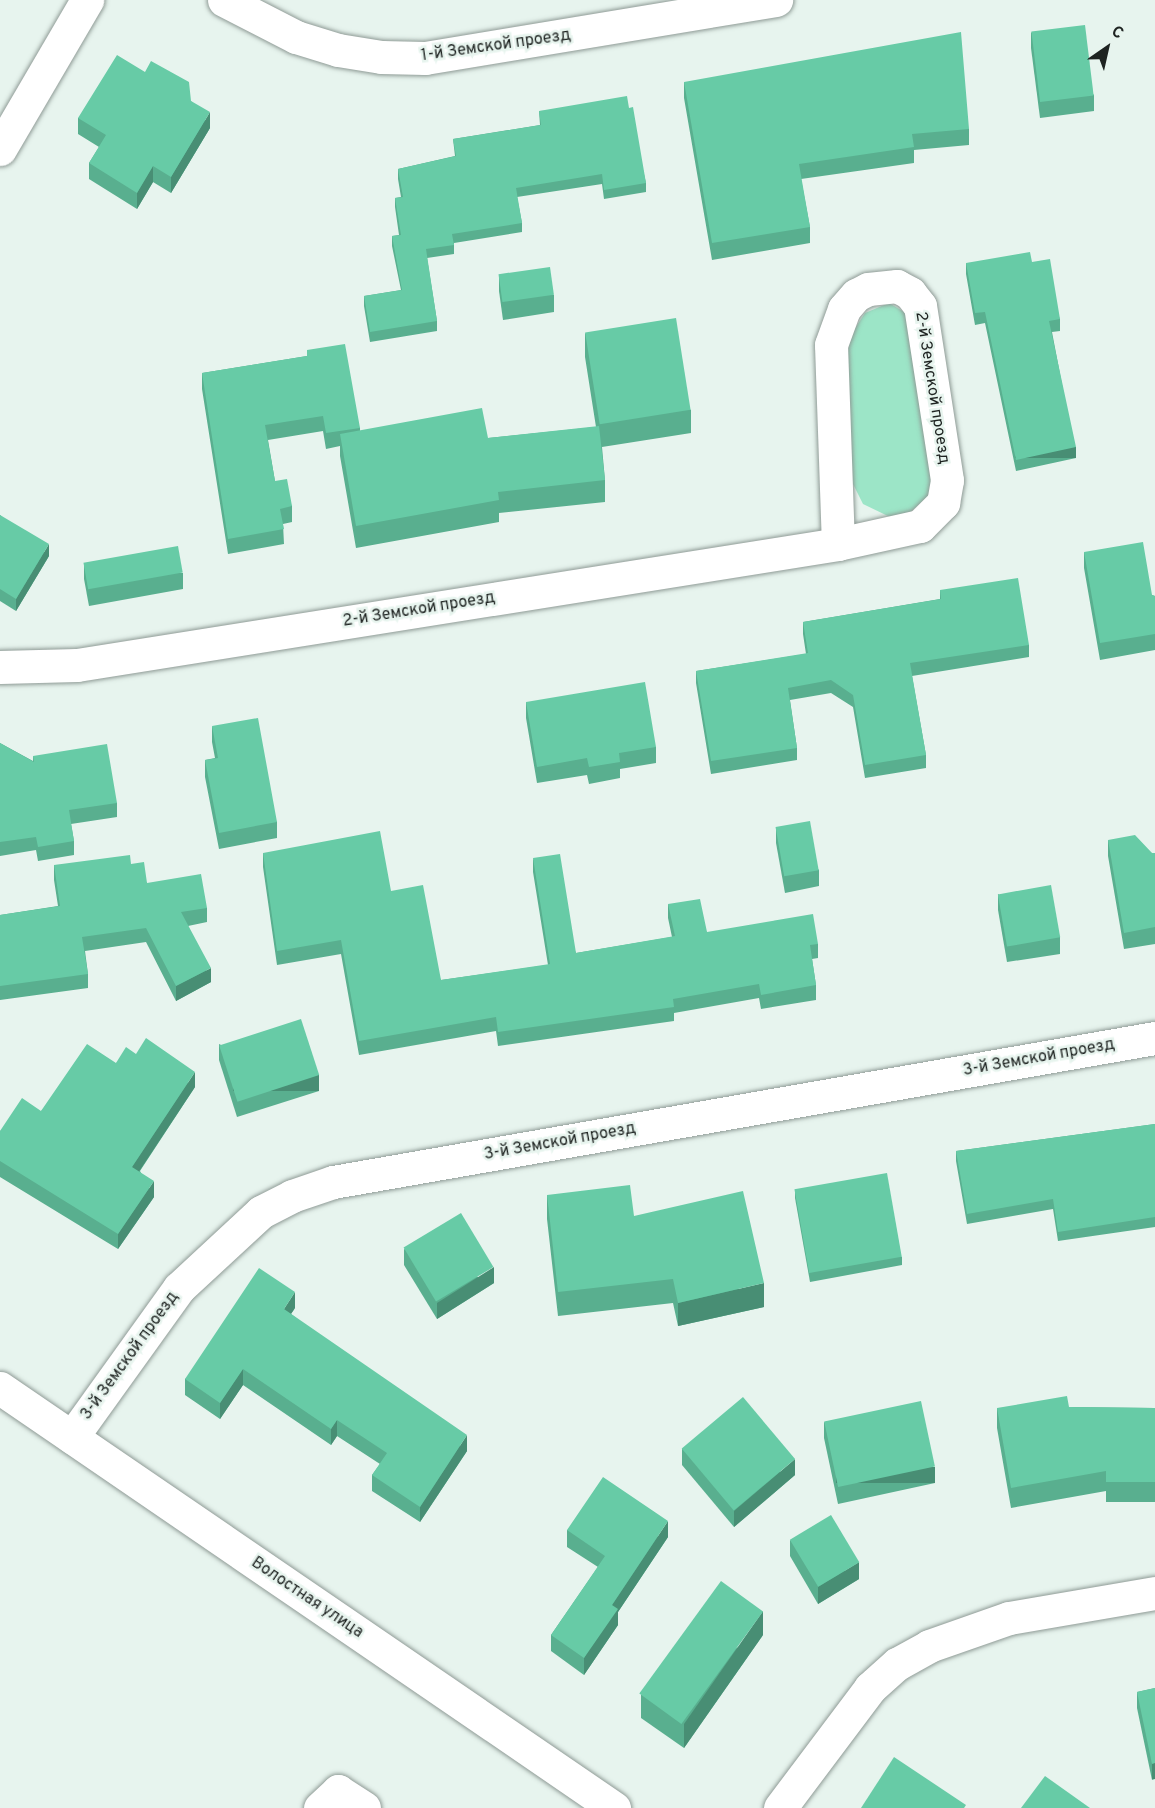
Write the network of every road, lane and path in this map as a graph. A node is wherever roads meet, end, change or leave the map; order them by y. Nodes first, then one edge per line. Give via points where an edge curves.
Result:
1 (87, 0) edge
2 (224, 0) edge
3 (776, 0) edge
4 (0, 149) edge
5 (838, 544) junction
6 (0, 667) edge
7 (1155, 1038) edge
8 (0, 1388) edge
9 (72, 1437) junction
10 (1155, 1593) edge
11 (320, 1808) edge
12 (364, 1808) edge
13 (614, 1808) edge
14 (780, 1808) edge

1 - 4 street
2 - 3 street, 1-й Земской проезд via 296,37 338,50 381,57 425,58
5 - 5 street, 2-й Земской проезд via 831,345 844,309 856,296 868,289 897,286 910,293 920,306 947,480 943,503 920,526
5 - 6 street, 2-й Земской проезд via 77,665
7 - 9 street, 3-й Земской проезд via 333,1182 292,1196 261,1212 179,1288
8 - 9 street, Волостная улица
9 - 13 street, Волостная улица
10 - 14 street via 1009,1618 929,1646 897,1664 870,1688
11 - 12 street via 338,1791

